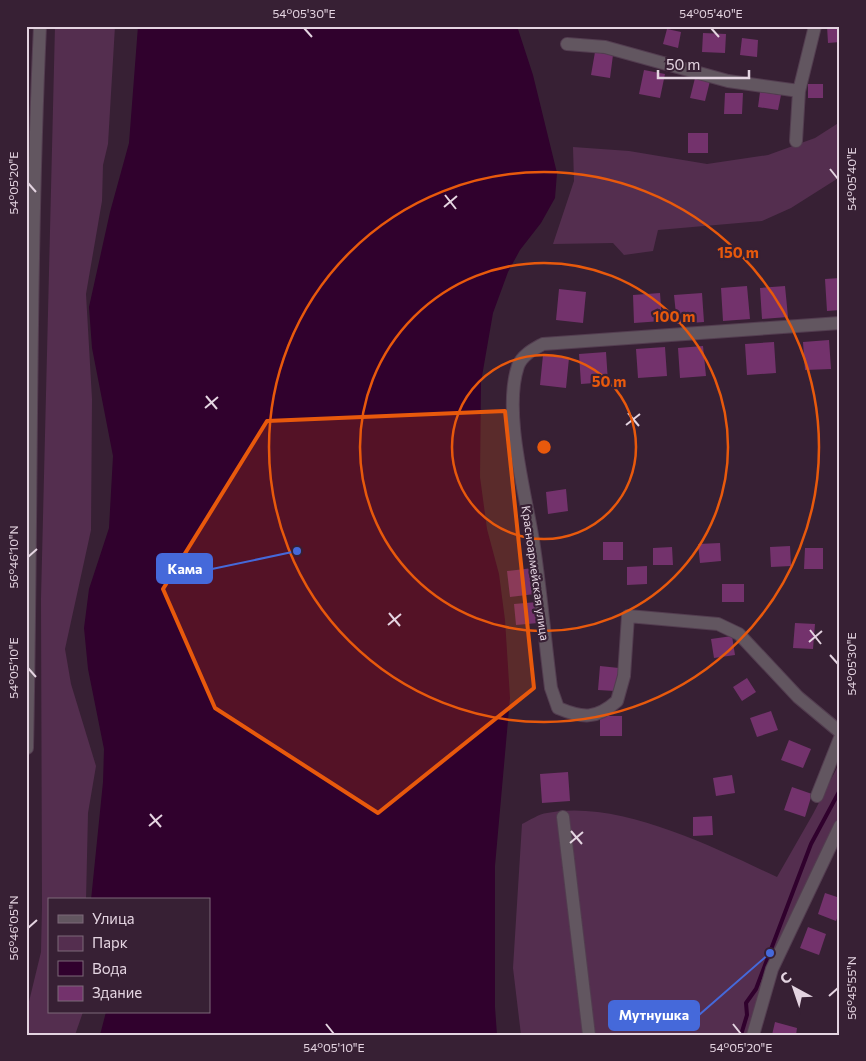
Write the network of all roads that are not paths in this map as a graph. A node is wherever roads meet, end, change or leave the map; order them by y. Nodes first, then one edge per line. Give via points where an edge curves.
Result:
1 (40, 26) edge
2 (814, 26) edge
3 (567, 44) dead end
4 (799, 91) junction
5 (796, 141) dead end
6 (840, 323) edge
7 (840, 732) edge
8 (840, 738) edge
9 (27, 748) edge
10 (817, 796) dead end
11 (563, 818) dead end
12 (840, 826) edge
13 (589, 1035) edge
14 (753, 1035) edge

1 - 9 street via 34,160
2 - 4 street
3 - 4 street via 605,48 728,81
4 - 5 street
6 - 7 street, Красноармейская улица via 543,344 518,364 514,393 515,432 534,548 551,688 558,708 579,717 597,715 617,701 624,676 628,616 718,624 739,634 798,697
8 - 10 street
11 - 13 street
12 - 14 street via 772,969

